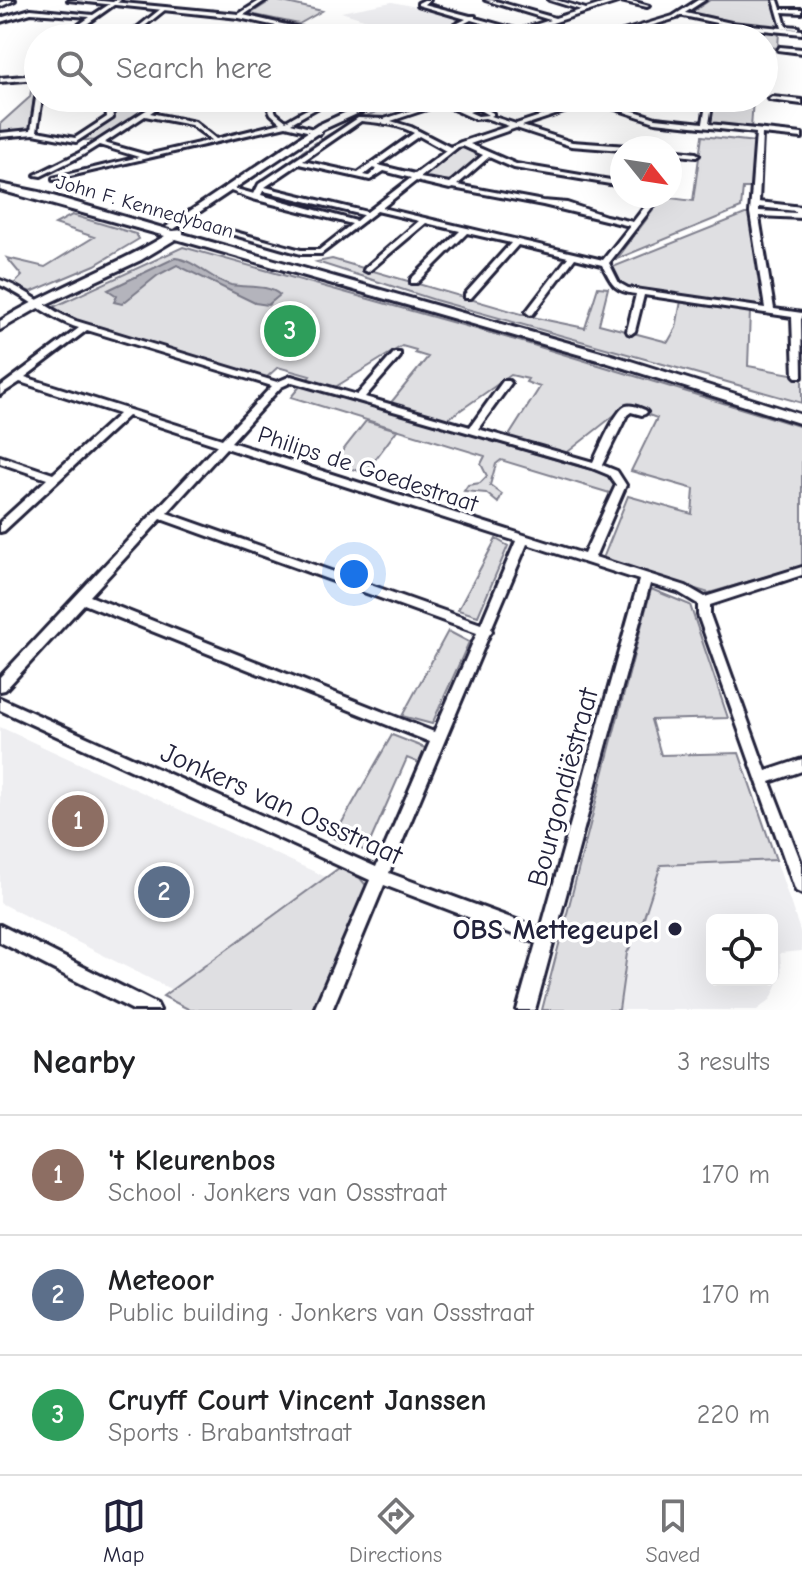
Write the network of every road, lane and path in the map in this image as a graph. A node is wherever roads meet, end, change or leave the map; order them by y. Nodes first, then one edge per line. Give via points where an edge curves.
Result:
1 (12, 0) edge
2 (71, 0) edge
3 (261, 0) edge
4 (487, 0) edge
5 (551, 0) edge
6 (621, 0) edge
7 (702, 0) edge
8 (776, 0) edge
9 (1, 2) edge
10 (115, 2) edge
11 (426, 3) edge
12 (647, 6) dead end
13 (164, 9) junction
14 (585, 10) junction
15 (779, 10) junction
16 (802, 11) edge
17 (681, 14) junction
18 (91, 16) junction
19 (239, 16) junction
20 (473, 17) junction
21 (8, 18) junction
22 (0, 20) edge
23 (555, 20) junction
24 (81, 24) edge
25 (145, 24) edge
26 (276, 24) edge
27 (459, 24) edge
28 (492, 24) edge
29 (546, 24) edge
30 (648, 24) edge
31 (726, 24) edge
32 (0, 28) edge
33 (778, 28) edge
34 (802, 30) edge
35 (780, 49) dead end
36 (802, 51) edge
37 (24, 78) edge
38 (0, 80) edge
39 (778, 100) edge
40 (802, 102) edge
41 (37, 112) edge
42 (109, 112) edge
43 (148, 112) edge
44 (272, 112) edge
45 (306, 112) edge
46 (359, 112) edge
47 (411, 112) edge
48 (463, 112) edge
49 (554, 112) edge
50 (627, 112) edge
51 (708, 112) edge
52 (145, 114) junction
53 (384, 121) junction
54 (285, 124) junction
55 (771, 125) dead end
56 (706, 126) junction
57 (511, 127) junction
58 (802, 129) edge
59 (34, 132) junction
60 (317, 132) junction
61 (759, 132) junction
62 (419, 133) junction
63 (0, 135) edge
64 (802, 136) edge
65 (213, 138) junction
66 (98, 143) junction
67 (463, 143) junction
68 (610, 147) edge
69 (450, 150) junction
70 (682, 153) edge
71 (488, 154) junction
72 (696, 155) dead end
73 (144, 156) junction
74 (299, 162) junction
75 (371, 166) junction
76 (382, 169) junction
77 (39, 175) dead end
78 (358, 176) junction
79 (416, 178) junction
80 (55, 179) dead end
81 (610, 182) edge
82 (450, 187) junction
83 (2, 188) edge
84 (264, 189) junction
85 (234, 190) junction
86 (256, 197) junction
87 (647, 208) edge
88 (755, 208) junction
89 (374, 212) junction
90 (424, 221) junction
91 (357, 223) junction
92 (634, 225) junction
93 (217, 229) dead end
94 (172, 231) junction
95 (464, 231) junction
96 (515, 243) junction
97 (573, 256) junction
98 (605, 263) junction
99 (368, 270) dead end
100 (414, 281) dead end
101 (0, 282) edge
102 (641, 292) junction
103 (468, 296) dead end
104 (33, 301) junction
105 (770, 311) junction
106 (530, 312) dead end
107 (799, 315) edge
108 (0, 316) edge
109 (0, 326) edge
110 (85, 327) junction
111 (631, 331) dead end
112 (397, 355) dead end
113 (610, 359) junction
114 (799, 375) dead end
115 (18, 378) junction
116 (506, 383) dead end
117 (278, 385) junction
118 (0, 392) edge
119 (358, 399) junction
120 (642, 412) dead end
121 (126, 413) junction
122 (802, 413) edge
123 (802, 420) edge
124 (472, 431) junction
125 (224, 444) junction
126 (0, 459) edge
127 (596, 466) junction
128 (55, 478) junction
129 (159, 514) junction
130 (0, 528) edge
131 (523, 539) junction
132 (588, 559) junction
133 (802, 571) edge
134 (646, 578) junction
135 (82, 598) junction
136 (704, 602) junction
137 (486, 631) junction
138 (0, 686) edge
139 (0, 704) edge
140 (439, 740) junction
141 (802, 765) edge
142 (762, 779) junction
143 (381, 877) junction
144 (802, 886) edge
145 (0, 933) edge
146 (547, 939) junction
147 (151, 1010) edge
148 (323, 1010) edge
149 (526, 1010) edge

1 - 9 street
2 - 10 street
3 - 19 street
4 - 23 street
5 - 14 street
6 - 12 street
6 - 14 street
7 - 17 street
8 - 15 street
10 - 13 street
10 - 18 street
11 - 20 street
13 - 19 street
13 - 25 street
14 - 23 street
15 - 16 street
15 - 34 street via 784,27
17 - 30 street
17 - 31 street
18 - 21 street via 31,11
18 - 24 street
19 - 26 street
20 - 27 street
20 - 28 street
21 - 22 street
21 - 32 street via 15,20
23 - 29 street
33 - 34 street
35 - 36 street
37 - 38 street
39 - 40 street
41 - 59 street
42 - 59 street via 110,118 76,140
43 - 52 street
44 - 54 street
45 - 54 street
46 - 60 street
47 - 53 street
48 - 57 street
49 - 57 street
50 - 56 street
51 - 56 street
52 - 65 street via 193,123
52 - 66 street
53 - 62 street
53 - 74 street via 360,119
54 - 60 street
54 - 65 street
55 - 58 street
56 - 61 street
57 - 67 street
57 - 68 street via 571,144
59 - 63 street
60 - 85 street
61 - 64 street
61 - 88 street
62 - 69 street
62 - 75 street
65 - 73 street
66 - 73 street
66 - 77 street
67 - 69 street
67 - 71 street
69 - 79 street
70 - 72 street
71 - 81 street via 514,166
71 - 82 street
73 - 80 street
74 - 78 street
74 - 84 street
75 - 76 street
75 - 78 street
76 - 78 street via 370,178
76 - 79 street
79 - 82 street
79 - 89 street
82 - 92 street via 567,205
83 - 94 main road, John F. Kennedybaan
84 - 86 street
84 - 89 street
85 - 86 street
85 - 94 street
86 - 91 street
87 - 92 street
88 - 88 street via 799,209 800,216
88 - 105 street
89 - 90 street
89 - 91 street
90 - 95 street
90 - 99 street
91 - 93 street via 316,254
92 - 98 street
94 - 104 main road via 109,272
94 - 113 main road, John F. Kennedybaan
95 - 96 street
95 - 100 street
96 - 97 street
96 - 103 street
97 - 98 street
97 - 106 street
98 - 102 street via 618,288
101 - 104 street
102 - 105 street
102 - 111 street
104 - 108 main road
104 - 109 main road
104 - 110 street via 56,318
105 - 107 street
107 - 114 street
110 - 115 street
110 - 117 street
112 - 119 street
113 - 122 main road, John F. Kennedybaan
113 - 123 main road, John F. Kennedybaan
115 - 118 street
115 - 121 street, Philips de Goedestraat
116 - 124 street
117 - 119 street via 291,379
117 - 125 street
119 - 124 street
120 - 127 street via 629,408 623,414
121 - 125 street, Philips de Goedestraat
121 - 128 street
124 - 127 street
125 - 129 street
125 - 131 street, Philips de Goedestraat
126 - 128 street
127 - 132 street via 613,473 621,485
128 - 130 street
129 - 135 street
129 - 137 street
131 - 132 street, Philips de Goedestraat
131 - 137 street
132 - 134 street, Philips de Goedestraat
133 - 136 street
134 - 136 street, Philips de Goedestraat
134 - 146 street, Bourgondiëstraat
135 - 138 street
135 - 140 street
136 - 142 street via 704,615
137 - 140 street
139 - 143 street, Jonkers van Ossstraat
140 - 143 street
141 - 142 street
142 - 144 street
143 - 146 street, Jonkers van Ossstraat
143 - 148 street
145 - 147 street
146 - 149 street, Bourgondiëstraat

